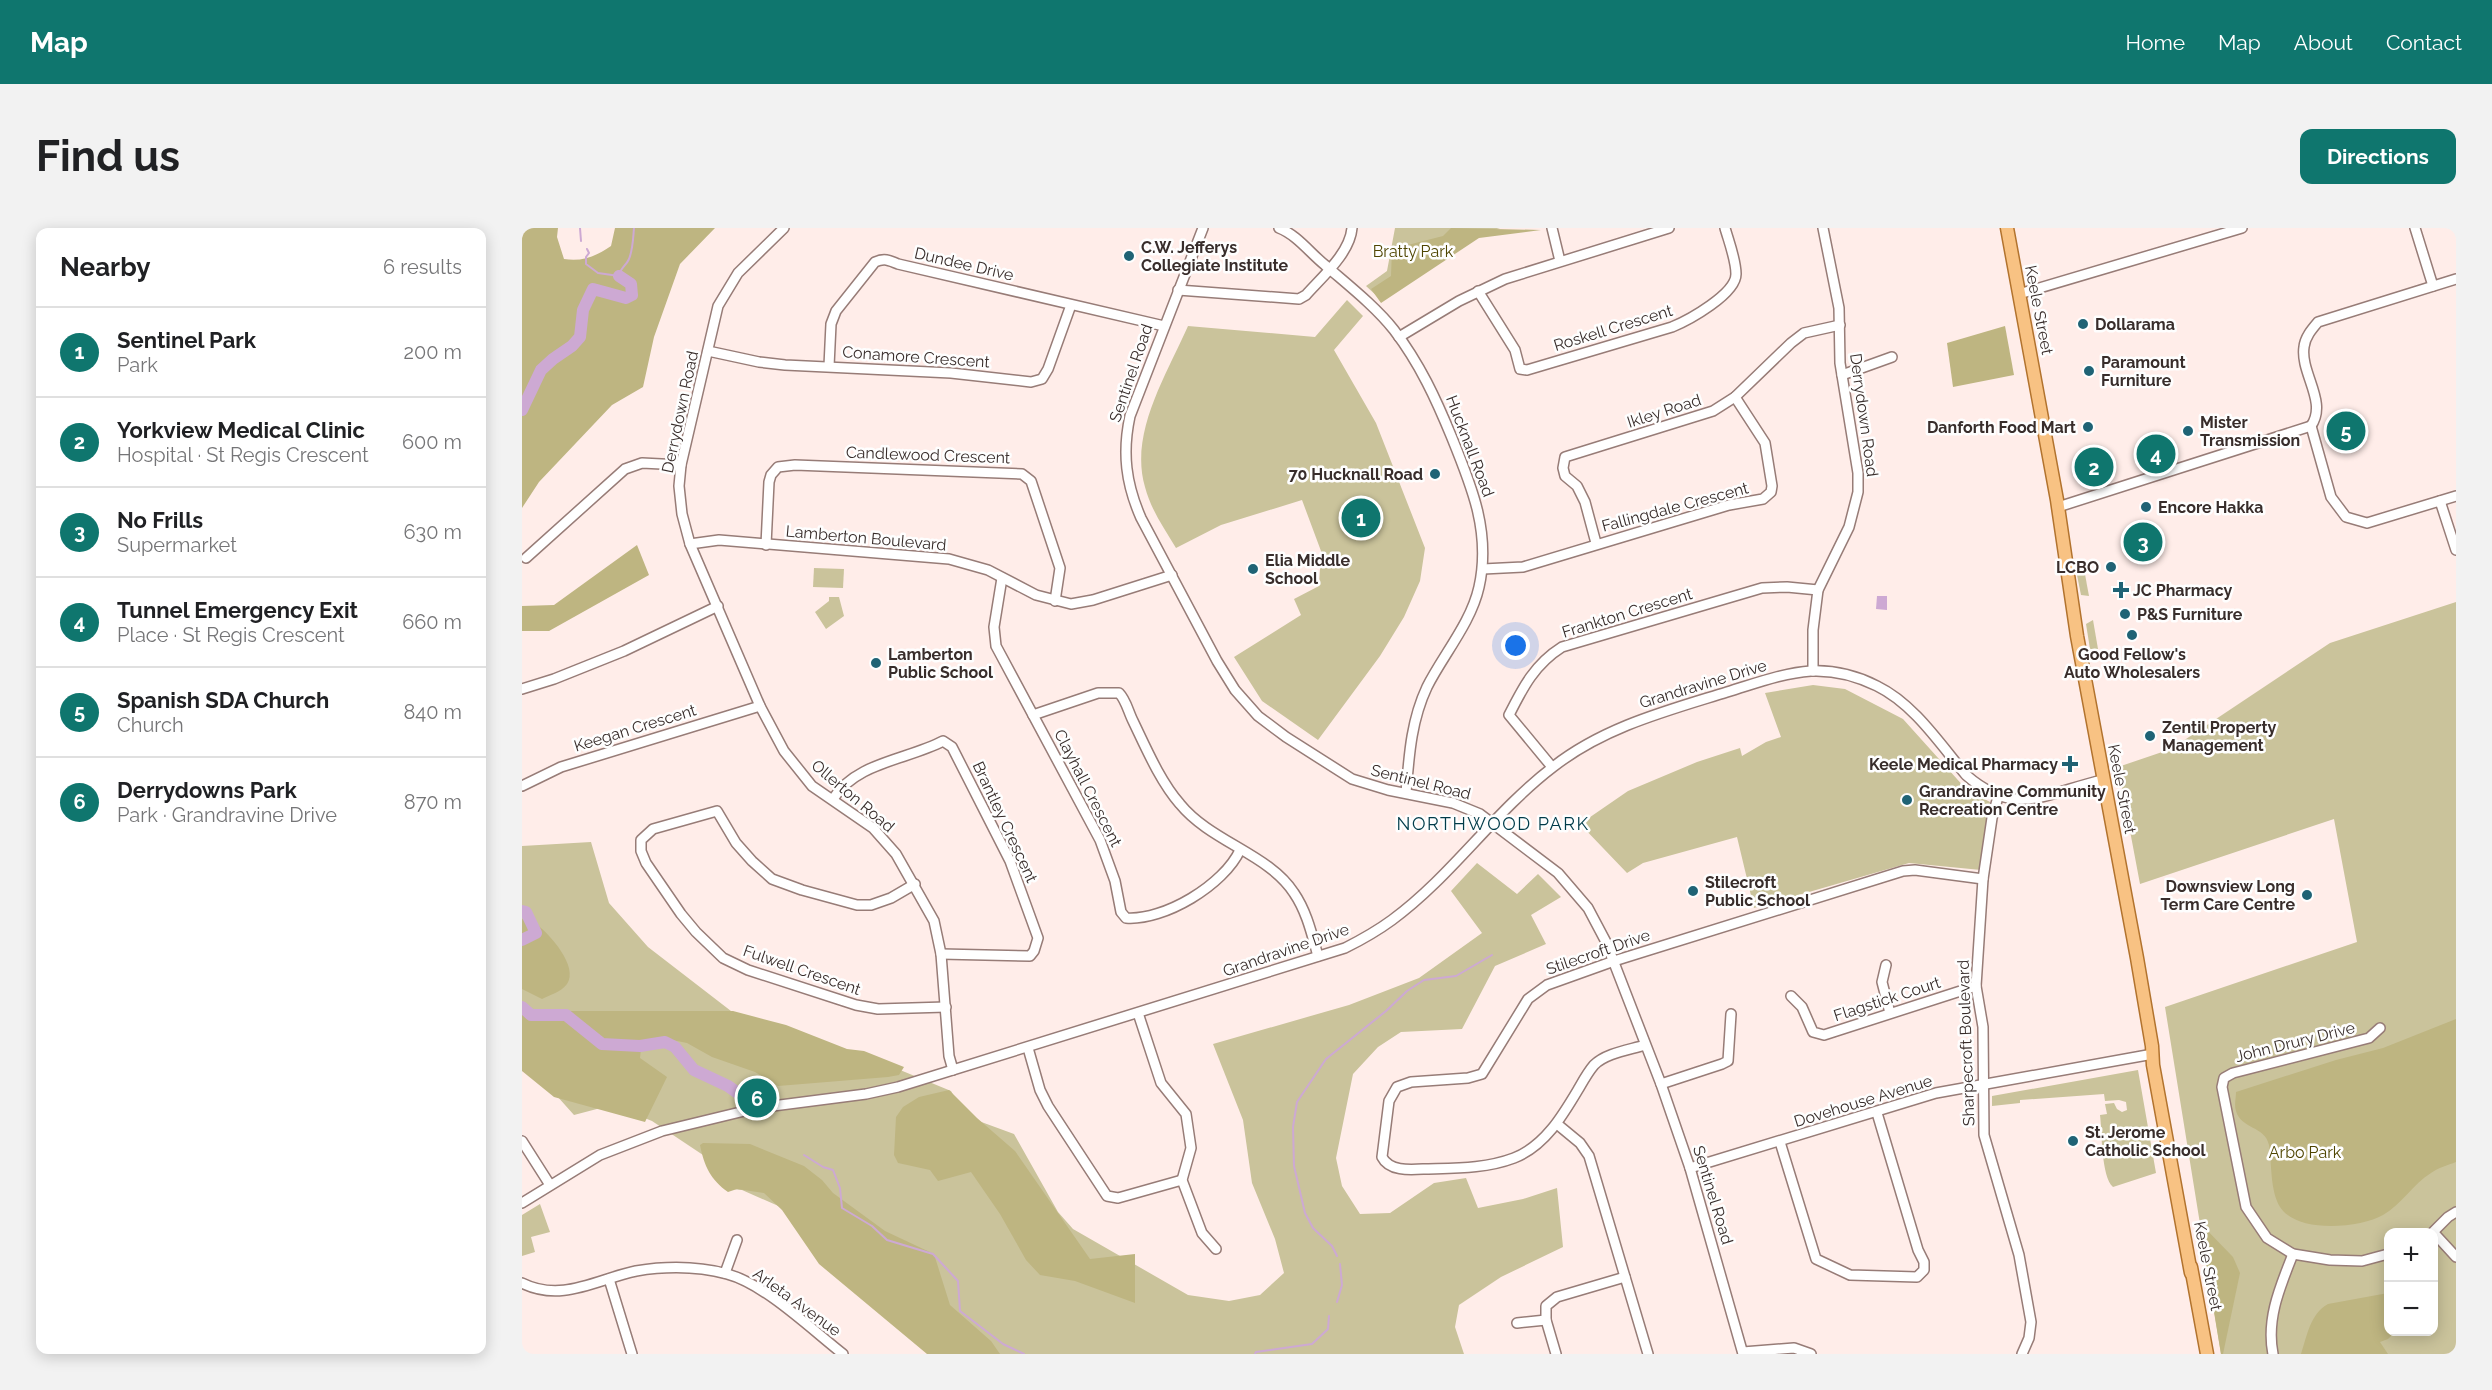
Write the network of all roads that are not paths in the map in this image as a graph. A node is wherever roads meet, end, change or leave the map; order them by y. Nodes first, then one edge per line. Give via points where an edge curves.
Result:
1 (784, 228) edge
2 (1203, 228) edge
3 (1279, 228) edge
4 (1353, 228) edge
5 (1552, 228) edge
6 (1669, 228) edge
7 (1725, 228) edge
8 (1823, 228) edge
9 (2007, 228) edge
10 (2242, 228) edge
11 (2415, 228) edge
12 (1560, 261) junction
13 (1329, 269) junction
14 (2456, 279) edge
15 (2433, 286) junction
16 (1178, 290) junction
17 (1478, 291) junction
18 (2019, 294) junction
19 (1071, 304) junction
20 (1840, 325) junction
21 (1164, 326) junction
22 (1399, 337) junction
23 (708, 351) junction
24 (1892, 357) dead end
25 (829, 366) junction
26 (1842, 375) junction
27 (1735, 397) junction
28 (2310, 426) junction
29 (681, 465) junction
30 (2456, 496) edge
31 (2440, 501) junction
32 (2058, 507) junction
33 (1596, 543) junction
34 (690, 544) junction
35 (766, 545) junction
36 (2456, 550) edge
37 (526, 558) dead end
38 (1483, 569) junction
39 (1172, 575) junction
40 (1002, 578) junction
41 (1818, 590) junction
42 (1055, 601) junction
43 (718, 606) junction
44 (1813, 671) junction
45 (522, 689) edge
46 (760, 705) junction
47 (1033, 715) junction
48 (784, 751) joint
49 (1552, 767) junction
50 (2103, 780) junction
51 (522, 786) edge
52 (1406, 794) junction
53 (1998, 797) junction
54 (833, 799) junction
55 (1493, 823) junction
56 (1240, 850) junction
57 (1983, 879) junction
58 (915, 884) junction
59 (941, 954) junction
60 (1318, 956) junction
61 (1614, 961) junction
62 (1886, 965) dead end
63 (1976, 986) junction
64 (1791, 996) dead end
65 (946, 1008) junction
66 (1138, 1013) junction
67 (1890, 1013) junction
68 (1731, 1014) dead end
69 (2380, 1029) dead end
70 (1645, 1045) junction
71 (1028, 1048) junction
72 (2153, 1054) junction
73 (953, 1070) junction
74 (1661, 1084) junction
75 (1983, 1084) junction
76 (1876, 1113) junction
77 (1557, 1124) junction
78 (522, 1141) edge
79 (1780, 1142) junction
80 (1690, 1168) junction
81 (1182, 1180) junction
82 (550, 1185) junction
83 (522, 1203) edge
84 (2456, 1212) edge
85 (2438, 1228) edge
86 (2438, 1238) edge
87 (737, 1240) dead end
88 (1216, 1249) dead end
89 (2293, 1254) junction
90 (2384, 1255) edge
91 (2456, 1257) edge
92 (725, 1274) junction
93 (1624, 1277) junction
94 (609, 1279) junction
95 (522, 1283) edge
96 (1546, 1320) junction
97 (1517, 1323) dead end
98 (1743, 1353) edge
99 (632, 1354) edge
100 (843, 1354) edge
101 (1556, 1354) edge
102 (1648, 1354) edge
103 (1811, 1354) edge
104 (2022, 1354) edge
105 (2206, 1354) edge
106 (2273, 1354) edge

1 - 23 street, Derrydown Road via 729,285 718,306
2 - 16 street, Sentinel Road
3 - 13 street, Hucknall Road
4 - 13 street via 1350,242
5 - 12 street
6 - 12 street
7 - 17 street, Roskell Crescent via 1736,276 1710,306 1672,327 1527,370 1520,369 1515,350
8 - 20 street, Derrydown Road
9 - 18 main road, Keele Street
10 - 18 street
11 - 15 street
12 - 17 street
13 - 16 street via 1299,299
13 - 22 street, Hucknall Road
14 - 15 street
15 - 28 street via 2318,322 2308,333 2304,361 2317,411
16 - 21 street, Sentinel Road
17 - 22 street
18 - 32 main road, Keele Street
19 - 21 street, Dundee Drive
19 - 25 street, Conamore Crescent via 1048,369 1037,381
19 - 25 street, Dundee Drive via 880,260 874,262 836,311 831,324
20 - 26 street, Derrydown Road
20 - 27 street, Ikley Road via 1804,333
21 - 39 street, Sentinel Road via 1130,416 1124,457 1134,501
22 - 38 street, Hucknall Road via 1434,394 1472,487 1482,528
23 - 25 street, Conamore Crescent via 759,362
23 - 29 street, Derrydown Road
24 - 26 street
26 - 41 street, Derrydown Road via 1858,492 1849,527
27 - 33 street, Ikley Road via 1713,411 1565,457 1565,476 1577,486 1585,502
27 - 33 street, Fallingdale Crescent via 1765,443 1772,486 1768,496
28 - 31 street via 2331,497 2346,517 2367,523
28 - 32 street
29 - 34 street, Derrydown Road via 682,514
29 - 37 street via 642,464 625,469
30 - 31 street
31 - 36 street
32 - 50 main road, Keele Street
33 - 38 street, Fallingdale Crescent via 1523,567
34 - 35 street, Lamberton Boulevard via 719,540
34 - 43 street, Derrydown Road
35 - 40 street, Lamberton Boulevard via 933,557 988,570
35 - 42 street, Candlewood Crescent via 769,482 778,467 1016,473 1031,481 1058,562 1060,577
38 - 52 street, Hucknall Road via 1475,601 1428,686 1416,717 1411,732
39 - 42 street, Lamberton Boulevard via 1093,600 1071,604
39 - 52 street, Sentinel Road via 1217,661 1258,716 1352,779
40 - 42 street, Lamberton Boulevard
40 - 47 street, Clayhall Crescent via 994,639
41 - 44 street, Derrydown Road
41 - 49 street, Frankton Crescent via 1762,588 1562,647 1530,676 1509,715
43 - 45 street via 624,651
43 - 46 street, Derrydown Road
44 - 49 street, Grandravine Drive via 1777,677 1636,720 1578,749
44 - 53 street, Grandravine Drive via 1857,678 1903,703 1966,775
46 - 48 street, Derrydown Road
46 - 51 street, Keegan Crescent via 561,767
47 - 56 street via 1098,693 1119,693 1179,804 1205,828
47 - 56 street, Clayhall Crescent via 1100,840 1126,918 1136,919 1168,909 1204,892
48 - 54 street, Ollerton Road via 812,786
49 - 55 street, Grandravine Drive
50 - 53 street, Grandravine Drive via 2031,800
50 - 72 main road, Keele Street
52 - 55 street, Sentinel Road via 1463,807
53 - 57 street, Sharpecroft Boulevard
54 - 58 street, Ollerton Road via 873,828
54 - 59 street, Brantley Crescent via 839,789 861,772 943,741 952,747 1010,861 1038,938 1030,956
55 - 60 street, Grandravine Drive via 1392,920 1345,948
55 - 61 street, Sentinel Road via 1552,868 1576,892
56 - 60 street via 1278,874 1294,892 1308,919
57 - 61 street, Stilecroft Drive via 1903,871
57 - 63 street, Sharpecroft Boulevard
58 - 59 street, Ollerton Road via 934,921
58 - 65 street, Fulwell Crescent via 891,898 857,905 772,879 736,843 717,811 653,829 641,840 646,863 681,914 723,958 856,1005 878,1009
59 - 65 street, Ollerton Road
60 - 66 street, Grandravine Drive
61 - 70 street, Sentinel Road
61 - 77 street, Stilecroft Drive via 1546,985 1531,995 1482,1074 1397,1087 1389,1101 1382,1157 1387,1164 1402,1169 1490,1165 1518,1156
62 - 67 street via 1882,982
63 - 67 street, Flagstick Court
63 - 75 street, Sharpecroft Boulevard via 1983,1027
64 - 67 street, Flagstick Court via 1817,1034
65 - 73 street, Ollerton Road
66 - 71 street, Grandravine Drive
66 - 81 street via 1161,1083 1184,1108 1188,1121 1191,1148
68 - 74 street via 1728,1060
69 - 89 street, John Drury Drive via 2369,1038 2233,1073 2222,1082 2246,1206 2267,1238
70 - 74 street, Sentinel Road
70 - 77 street, Stilecroft Drive via 1594,1065
71 - 73 street, Grandravine Drive
71 - 81 street via 1043,1097 1107,1196 1118,1198
72 - 75 street, Dovehouse Avenue
72 - 105 main road, Keele Street
73 - 82 street, Grandravine Drive via 871,1093 757,1107 662,1131 600,1155
74 - 80 street, Sentinel Road
75 - 76 street, Dovehouse Avenue via 1936,1093
75 - 104 street, Sharpecroft Boulevard via 1984,1135 2019,1255 2031,1318 2031,1334
76 - 79 street, Dovehouse Avenue
76 - 79 street via 1924,1262 1924,1270 1917,1277 1850,1275 1816,1259
77 - 93 street via 1589,1156
78 - 82 street
79 - 80 street, Dovehouse Avenue
80 - 98 street, Sentinel Road
81 - 88 street via 1203,1233
82 - 83 street, Grandravine Drive
84 - 85 street
86 - 91 street
87 - 92 street
89 - 90 street, John Drury Drive via 2354,1261
89 - 106 street via 2273,1313
92 - 94 street, Arleta Avenue via 665,1267
92 - 100 street, Arleta Avenue via 760,1290
93 - 96 street via 1557,1297 1546,1306
93 - 102 street
94 - 95 street, Arleta Avenue via 563,1292 538,1290
94 - 99 street
96 - 97 street
96 - 101 street
98 - 103 street via 1794,1348

